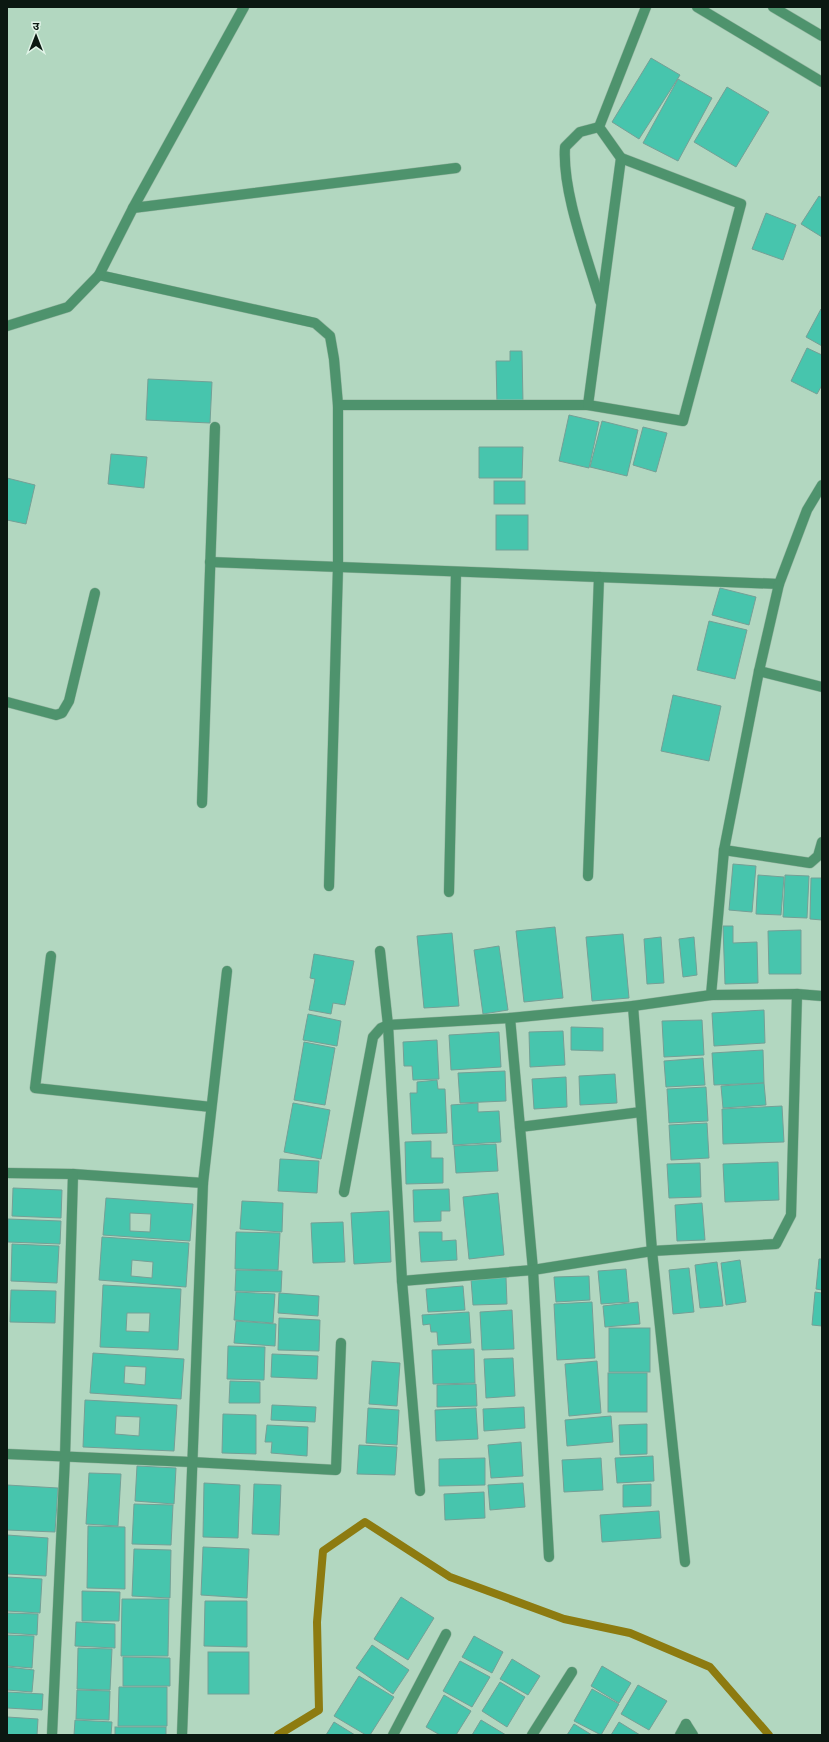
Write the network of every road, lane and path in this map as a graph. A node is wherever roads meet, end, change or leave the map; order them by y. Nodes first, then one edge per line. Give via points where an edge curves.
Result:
1 (244, 7) edge
2 (646, 7) edge
3 (697, 7) edge
4 (773, 7) edge
5 (822, 36) edge
6 (822, 82) edge
7 (600, 127) junction
8 (621, 158) junction
9 (456, 168) dead end
10 (133, 208) junction
11 (100, 275) junction
12 (601, 306) junction
13 (8, 328) edge
14 (338, 405) junction
15 (588, 405) junction
16 (215, 427) dead end
17 (822, 485) edge
18 (210, 562) junction
19 (338, 567) junction
20 (456, 572) junction
21 (599, 577) junction
22 (779, 584) junction
23 (95, 593) dead end
24 (759, 671) junction
25 (822, 687) edge
26 (7, 702) edge
27 (202, 803) dead end
28 (822, 842) edge
29 (724, 850) junction
30 (588, 876) dead end
31 (329, 886) dead end
32 (449, 892) dead end
33 (380, 951) dead end
34 (51, 956) dead end
35 (227, 971) dead end
36 (797, 994) junction
37 (711, 995) junction
38 (822, 996) edge
39 (633, 1006) junction
40 (510, 1018) junction
41 (388, 1025) junction
42 (211, 1107) junction
43 (641, 1112) junction
44 (520, 1127) junction
45 (7, 1173) edge
46 (73, 1174) junction
47 (203, 1183) junction
48 (344, 1192) dead end
49 (652, 1251) junction
50 (533, 1270) junction
51 (402, 1281) junction
52 (341, 1342) dead end
53 (7, 1454) edge
54 (65, 1457) junction
55 (191, 1462) junction
56 (420, 1491) dead end
57 (549, 1557) dead end
58 (685, 1562) dead end
59 (446, 1634) dead end
60 (572, 1672) dead end
61 (52, 1735) edge
62 (182, 1735) edge
63 (393, 1735) edge
64 (532, 1735) edge
65 (680, 1735) edge
66 (693, 1735) edge

1 - 10 street
2 - 7 street
3 - 6 street
4 - 5 street
7 - 8 street
7 - 12 street via 580,132 564,147 564,165
8 - 12 street
8 - 15 street via 741,204 683,421
9 - 10 street
10 - 11 street
11 - 13 street via 68,307
11 - 14 street via 315,323 330,336
12 - 15 street
14 - 15 street
14 - 19 street
16 - 18 street
17 - 22 street via 807,510
18 - 19 street
18 - 27 street
19 - 20 street
19 - 31 street
20 - 21 street
20 - 32 street
21 - 22 street
21 - 30 street
22 - 24 street
23 - 26 street via 69,701 62,713 56,715
24 - 25 street
24 - 29 street
28 - 29 street via 818,856 810,863
29 - 37 street
33 - 41 street
34 - 42 street via 35,1088
35 - 42 street
36 - 37 street
36 - 38 street
36 - 49 street via 791,1214 776,1244
37 - 39 street
39 - 40 street
39 - 43 street
40 - 41 street
40 - 44 street
41 - 48 street via 381,1028 374,1037
41 - 51 street
42 - 47 street
43 - 44 street
43 - 49 street
44 - 50 street
45 - 46 street
46 - 47 street
46 - 54 street
47 - 55 street
49 - 50 street
49 - 58 street
50 - 51 street
50 - 57 street
51 - 56 street
52 - 55 street via 336,1470
53 - 54 street
54 - 55 street
54 - 61 street
55 - 62 street
59 - 63 street
60 - 64 street
65 - 66 street via 686,1724

